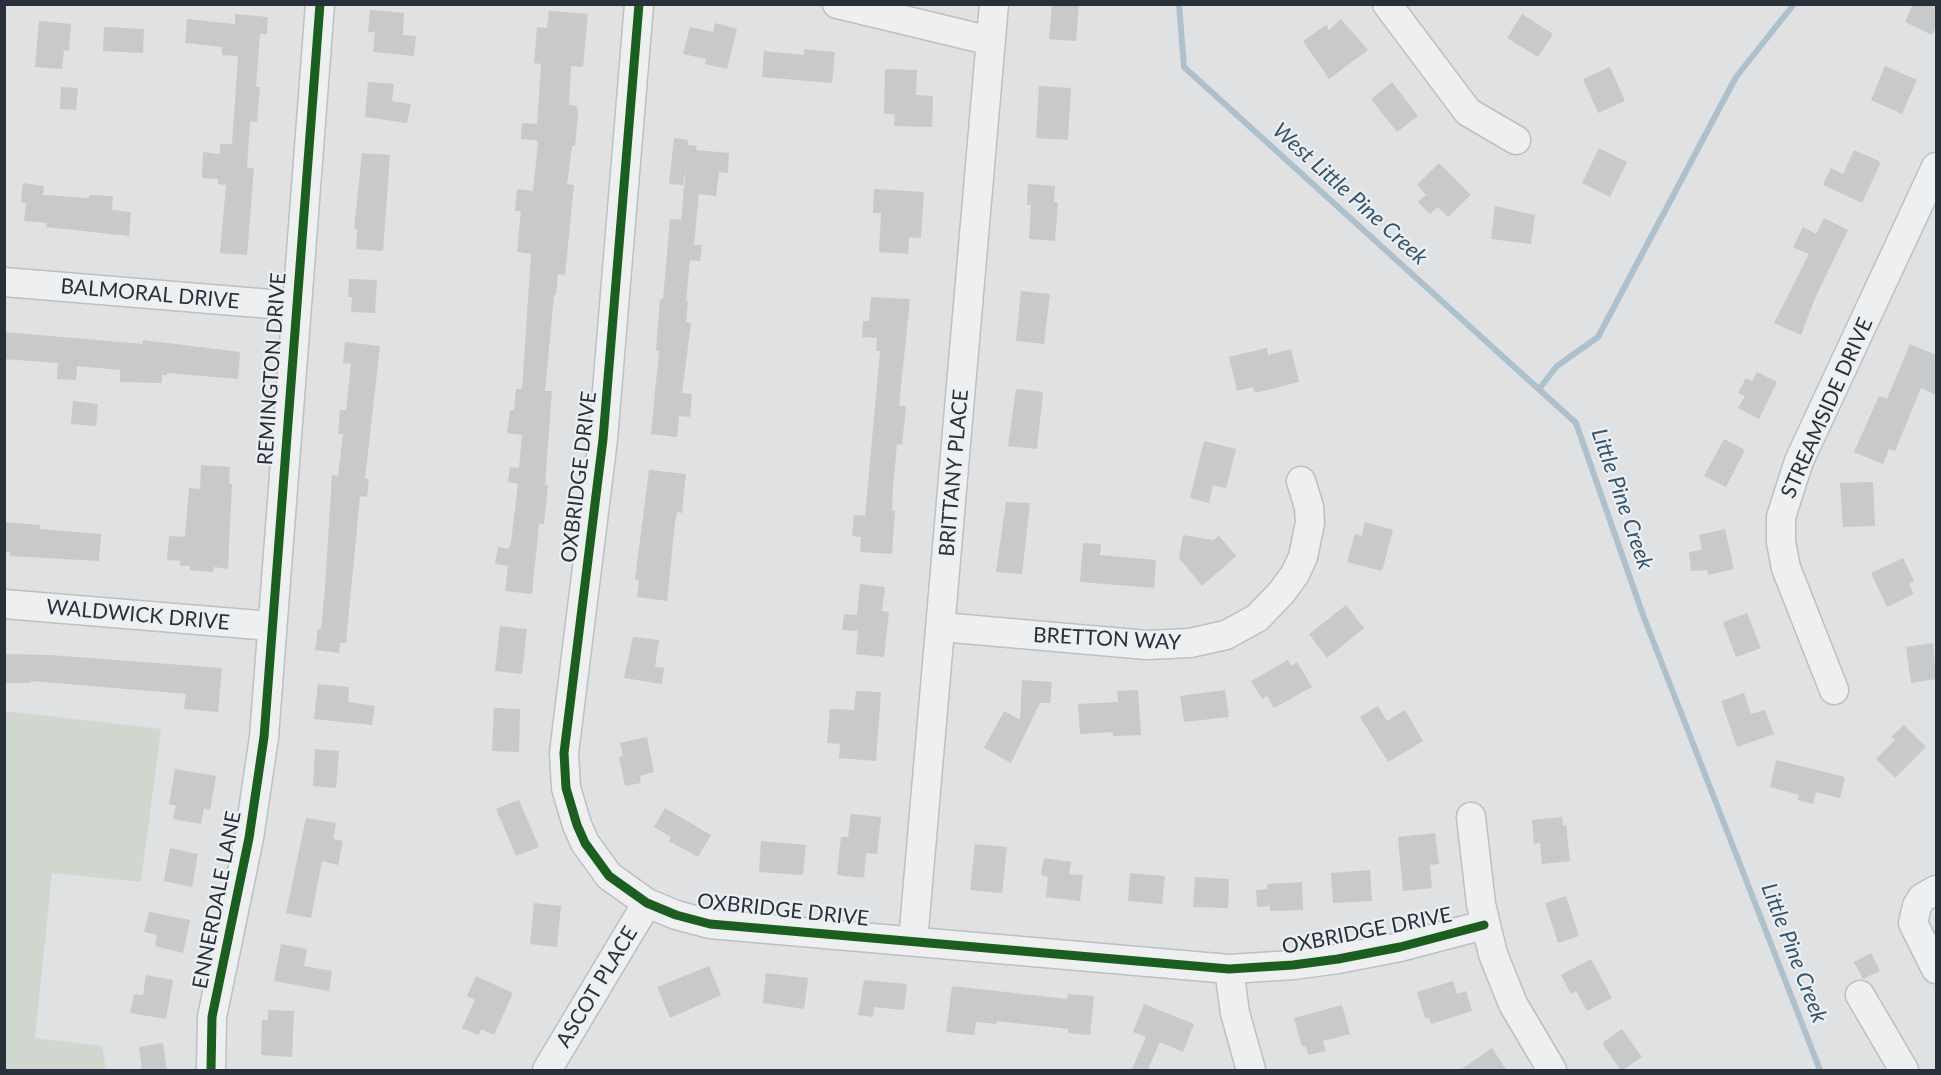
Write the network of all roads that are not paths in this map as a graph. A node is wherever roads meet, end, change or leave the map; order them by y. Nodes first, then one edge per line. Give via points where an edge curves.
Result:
1 (320, 4) edge
2 (639, 4) edge
3 (837, 4) edge
4 (994, 4) edge
5 (1387, 4) edge
6 (990, 41) junction
7 (1516, 140) dead end
8 (1936, 167) edge
9 (4, 282) edge
10 (295, 306) junction
11 (1301, 481) dead end
12 (4, 604) edge
13 (271, 626) junction
14 (940, 627) junction
15 (1833, 690) dead end
16 (264, 737) joint
17 (1471, 817) dead end
18 (1936, 890) edge
19 (646, 903) junction
20 (1484, 925) junction
21 (913, 940) junction
22 (1229, 969) junction
23 (1936, 969) edge
24 (1860, 995) dead end
25 (211, 1071) edge
26 (547, 1071) edge
27 (1251, 1071) edge
28 (1552, 1071) edge
29 (1904, 1071) edge

1 - 10 street, REMINGTON DRIVE
2 - 19 street, OXBRIDGE DRIVE via 603,439 564,753 571,807 585,843 609,876
3 - 6 street
4 - 6 street, BRITTANY PLACE
5 - 7 street via 1468,112
6 - 14 street, BRITTANY PLACE
8 - 15 street, STREAMSIDE DRIVE via 1799,461 1781,517 1786,568
9 - 10 street, BALMORAL DRIVE
10 - 13 street, REMINGTON DRIVE
11 - 14 street, BRETTON WAY via 1310,507 1310,523 1295,574 1257,618 1226,635 1191,643 1147,645
12 - 13 street, WALDWICK DRIVE
13 - 16 street, REMINGTON DRIVE
14 - 21 street, BRITTANY PLACE
16 - 25 street, ENNERDALE LANE via 249,838 212,1017
17 - 20 street
18 - 23 street via 1922,898 1913,923
19 - 21 street, OXBRIDGE DRIVE via 710,924
19 - 26 street, ASCOT PLACE
20 - 22 street, OXBRIDGE DRIVE via 1338,959
20 - 28 street via 1502,980
21 - 22 street, OXBRIDGE DRIVE
22 - 27 street via 1235,1012
24 - 29 street

